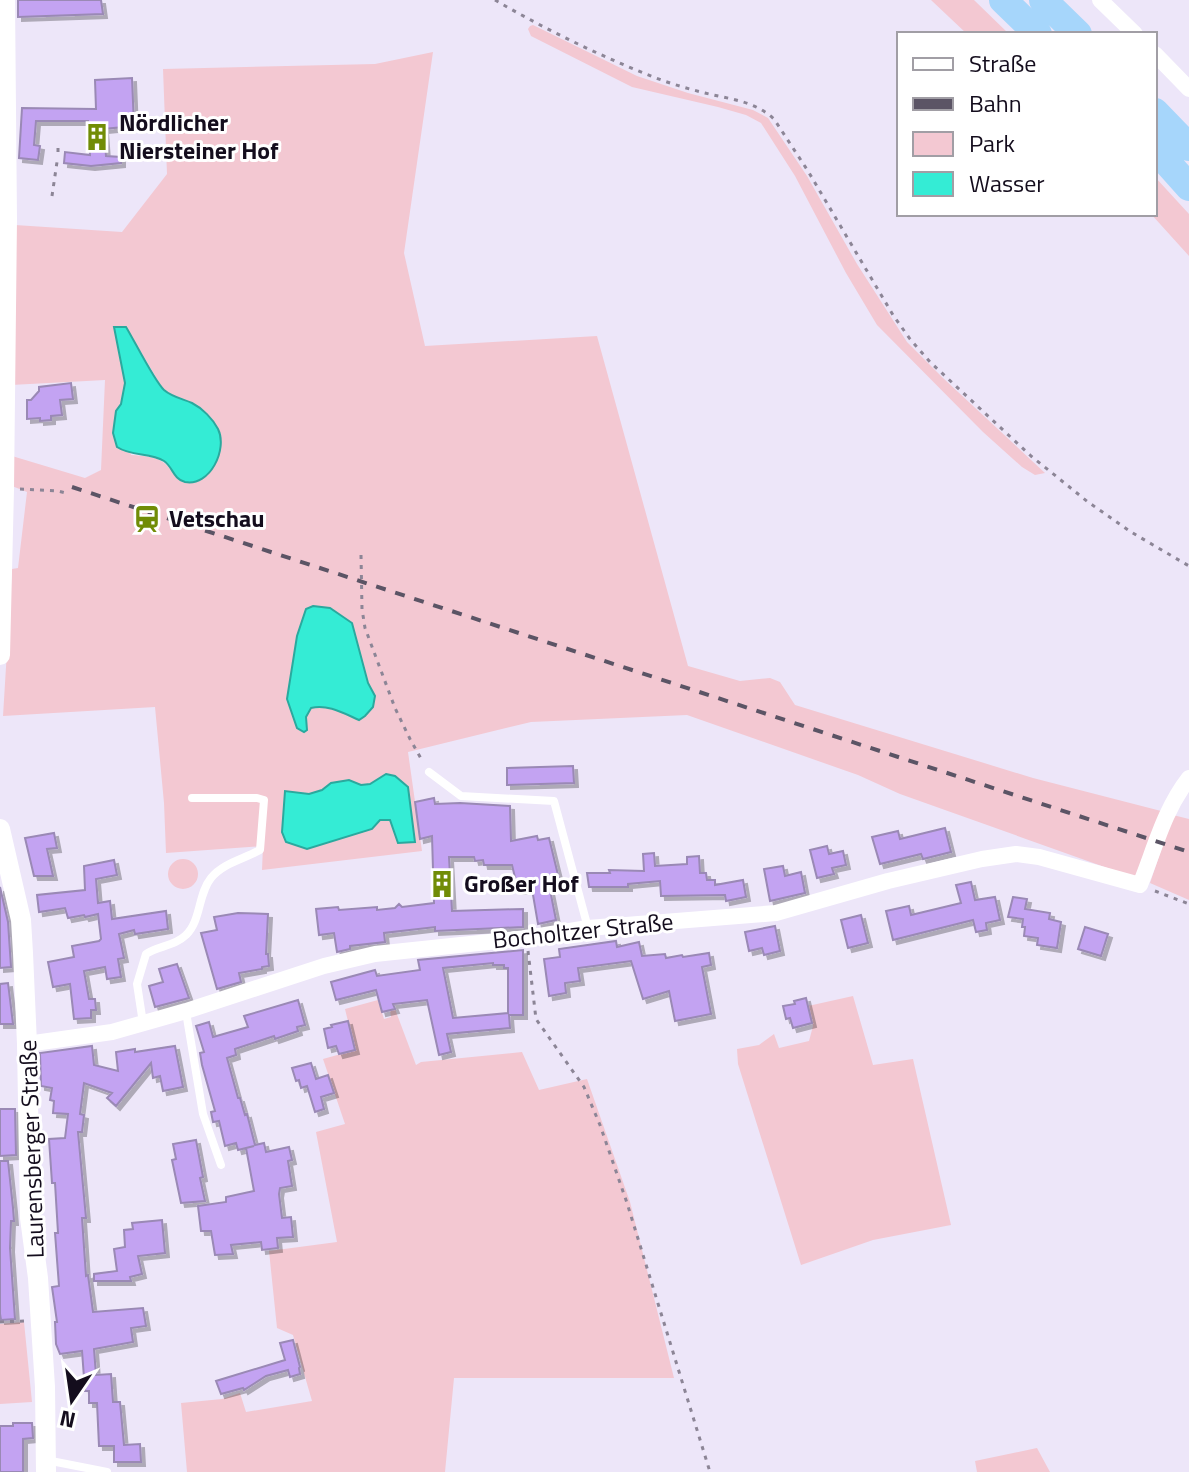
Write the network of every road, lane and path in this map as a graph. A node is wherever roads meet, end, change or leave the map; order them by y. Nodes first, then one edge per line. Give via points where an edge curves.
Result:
1 (5, 0) edge
2 (495, 0) edge
3 (1003, 0) edge
4 (1043, 0) edge
5 (1100, 0) edge
6 (3, 30) edge
7 (1036, 32) edge
8 (1076, 32) edge
9 (1133, 32) edge
10 (1157, 56) edge
11 (1189, 89) edge
12 (1157, 114) edge
13 (1189, 147) edge
14 (1157, 151) edge
15 (57, 162) dead end
16 (1189, 187) edge
17 (52, 196) dead end
18 (4, 489) junction
19 (66, 493) dead end
20 (361, 555) dead end
21 (1189, 566) edge
22 (0, 655) edge
23 (429, 772) joint
24 (1189, 778) edge
25 (192, 798) dead end
26 (1, 836) edge
27 (1143, 878) junction
28 (1189, 904) edge
29 (588, 928) junction
30 (527, 938) junction
31 (186, 1011) junction
32 (143, 1023) junction
33 (27, 1044) junction
34 (221, 1165) dead end
35 (24, 1321) dead end
36 (0, 1322) edge
37 (45, 1466) edge
38 (107, 1472) edge
39 (710, 1472) edge

1 - 6 street
2 - 21 path via 647,75 767,113 808,171 893,315 930,362 1088,502
3 - 7 highway
4 - 8 highway
5 - 9 street
6 - 18 street
10 - 11 street
12 - 13 highway
14 - 16 highway
15 - 17 path
18 - 19 path
18 - 22 street
20 - 23 path via 365,628 395,708
23 - 29 lane via 461,796 554,801
24 - 27 street via 1165,817
25 - 32 lane via 264,800 260,850 218,870 205,887 186,935 146,954 137,984
26 - 33 street, Laurensberger Straße via 21,920
27 - 28 path
27 - 29 street, Bocholtzer Straße via 1016,854 904,877 776,913
29 - 30 street, Bocholtzer Straße
30 - 31 street, Bocholtzer Straße via 375,954
30 - 39 path via 536,1019 584,1087 600,1125
31 - 32 street, Bocholtzer Straße
31 - 34 lane via 203,1114
32 - 33 street, Bocholtzer Straße
33 - 37 street, Laurensberger Straße via 30,1218 45,1387
35 - 36 path
37 - 38 lane

